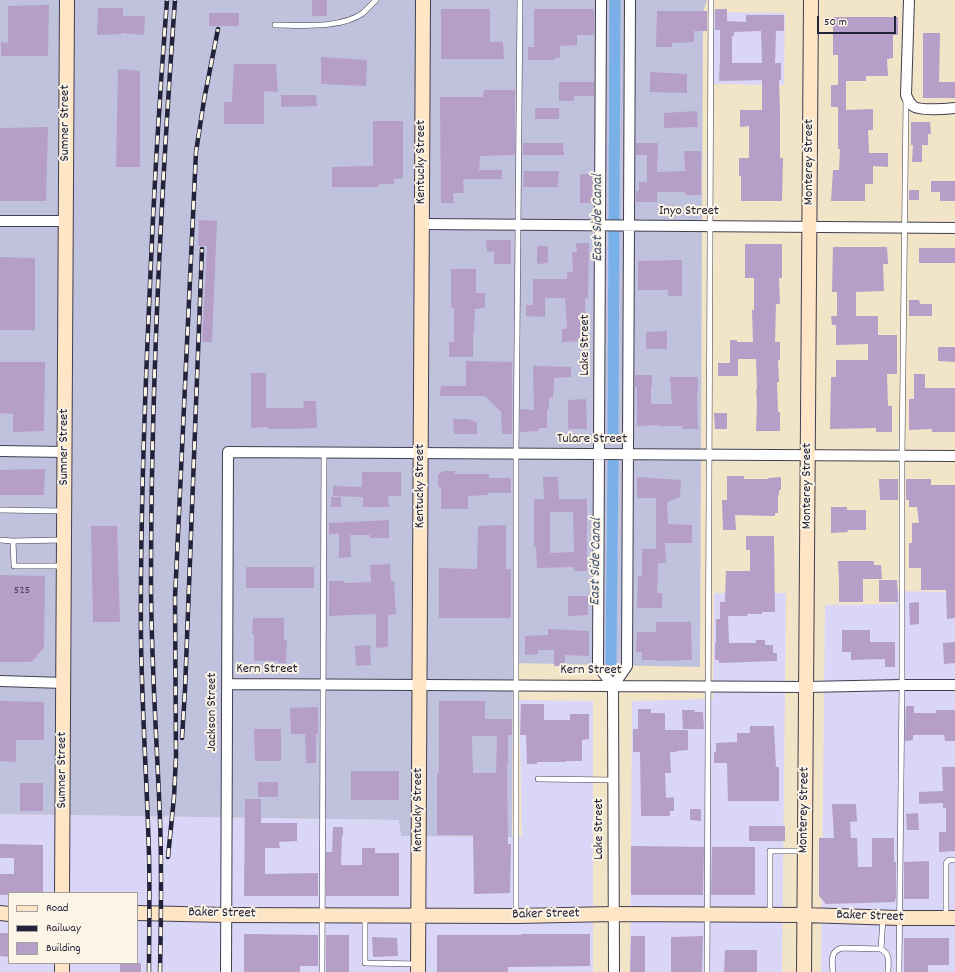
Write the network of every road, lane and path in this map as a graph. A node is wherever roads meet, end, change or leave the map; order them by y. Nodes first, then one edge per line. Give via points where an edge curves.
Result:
1 (67, 0) edge
2 (376, 0) edge
3 (423, 0) edge
4 (520, 0) edge
5 (601, 0) edge
6 (630, 0) edge
7 (712, 0) edge
8 (811, 0) edge
9 (909, 0) edge
10 (276, 25) dead end
11 (906, 95) junction
12 (955, 108) edge
13 (0, 221) edge
14 (66, 221) junction
15 (422, 224) junction
16 (518, 224) junction
17 (600, 225) junction
18 (629, 225) junction
19 (710, 226) junction
20 (810, 227) junction
21 (904, 228) junction
22 (955, 228) edge
23 (0, 451) edge
24 (65, 452) junction
25 (228, 452) joint
26 (324, 453) junction
27 (421, 454) junction
28 (516, 454) junction
29 (599, 454) junction
30 (628, 454) junction
31 (709, 455) junction
32 (808, 456) junction
33 (902, 456) junction
34 (955, 456) edge
35 (0, 510) edge
36 (65, 511) junction
37 (0, 540) edge
38 (13, 540) junction
39 (64, 540) junction
40 (64, 566) junction
41 (0, 681) edge
42 (64, 683) junction
43 (227, 684) junction
44 (324, 684) junction
45 (420, 684) junction
46 (516, 685) junction
47 (902, 685) junction
48 (955, 685) edge
49 (613, 686) junction
50 (708, 686) junction
51 (807, 687) junction
52 (538, 780) dead end
53 (614, 780) junction
54 (805, 851) junction
55 (955, 860) edge
56 (62, 892) edge
57 (138, 913) edge
58 (614, 914) junction
59 (226, 915) junction
60 (323, 915) junction
61 (365, 915) junction
62 (707, 915) junction
63 (804, 915) junction
64 (418, 916) junction
65 (516, 916) junction
66 (770, 916) junction
67 (883, 918) junction
68 (899, 918) junction
69 (950, 918) edge
70 (881, 949) junction
71 (418, 968) edge
72 (226, 972) edge
73 (322, 972) edge
74 (614, 972) edge
75 (707, 972) edge
76 (804, 972) edge
77 (833, 972) edge
78 (888, 972) edge
79 (899, 972) edge

1 - 14 street, Sumner Street
2 - 10 lane via 352,19 332,25
3 - 15 street, Kentucky Street
4 - 16 lane
5 - 17 street, Lake Street
6 - 18 street
7 - 19 lane
8 - 20 street, Monterey Street
9 - 11 street
11 - 12 street via 914,107 921,109
11 - 21 lane
13 - 14 street
14 - 24 street, Sumner Street
15 - 16 street, Inyo Street
15 - 27 street, Kentucky Street
16 - 17 street, Inyo Street
16 - 28 lane
17 - 18 street, Inyo Street
17 - 29 street, Lake Street
18 - 19 street, Inyo Street
18 - 30 street
19 - 20 street, Inyo Street
19 - 31 lane
20 - 21 street, Inyo Street
20 - 32 street, Monterey Street
21 - 22 street, Inyo Street
21 - 33 lane
23 - 24 street
24 - 36 street, Sumner Street
25 - 26 street, Tulare Street
25 - 43 street, Jackson Street
26 - 27 street, Tulare Street
26 - 44 lane
27 - 28 street, Tulare Street
27 - 45 street, Kentucky Street
28 - 29 street, Tulare Street
28 - 46 lane
29 - 30 street, Tulare Street
29 - 49 street, Lake Street via 598,666
30 - 31 street, Tulare Street
30 - 49 street via 627,666
31 - 32 street, Tulare Street
31 - 50 lane
32 - 33 street, Tulare Street
32 - 51 street, Monterey Street
33 - 34 street, Tulare Street
33 - 47 lane
35 - 36 lane
36 - 39 street, Sumner Street
37 - 38 lane
38 - 39 lane
38 - 40 lane via 14,566
39 - 40 street, Sumner Street
40 - 42 street, Sumner Street
41 - 42 street
42 - 56 street, Sumner Street
43 - 44 street, Kern Street
43 - 59 street, Jackson Street
44 - 45 street, Kern Street
44 - 60 lane
45 - 46 street, Kern Street
45 - 64 street, Kentucky Street
46 - 49 street, Kern Street
46 - 65 lane
47 - 48 street, Kern Street
47 - 51 street, Kern Street
47 - 68 lane
49 - 50 street, Kern Street
49 - 53 street, Lake Street
50 - 51 street, Kern Street
50 - 62 lane
51 - 54 street, Monterey Street
52 - 53 lane
53 - 58 street, Lake Street
54 - 63 street, Monterey Street
54 - 66 lane via 770,852
55 - 69 lane via 946,863
57 - 59 street, Baker Street
58 - 62 street, Baker Street
58 - 65 street, Baker Street
58 - 74 street, Lake Street
59 - 60 street, Baker Street
59 - 72 street, Jackson Street
60 - 61 street, Baker Street
60 - 73 lane
61 - 64 street, Baker Street
61 - 71 lane via 365,963
62 - 66 street, Baker Street
62 - 75 lane
63 - 66 street, Baker Street
63 - 67 street, Baker Street
63 - 76 street, Monterey Street
64 - 65 street, Baker Street
64 - 71 street, Kentucky Street
67 - 68 street, Baker Street
67 - 70 lane
68 - 69 street, Baker Street
68 - 79 lane
70 - 77 lane via 837,949 833,953
70 - 78 lane via 888,957

